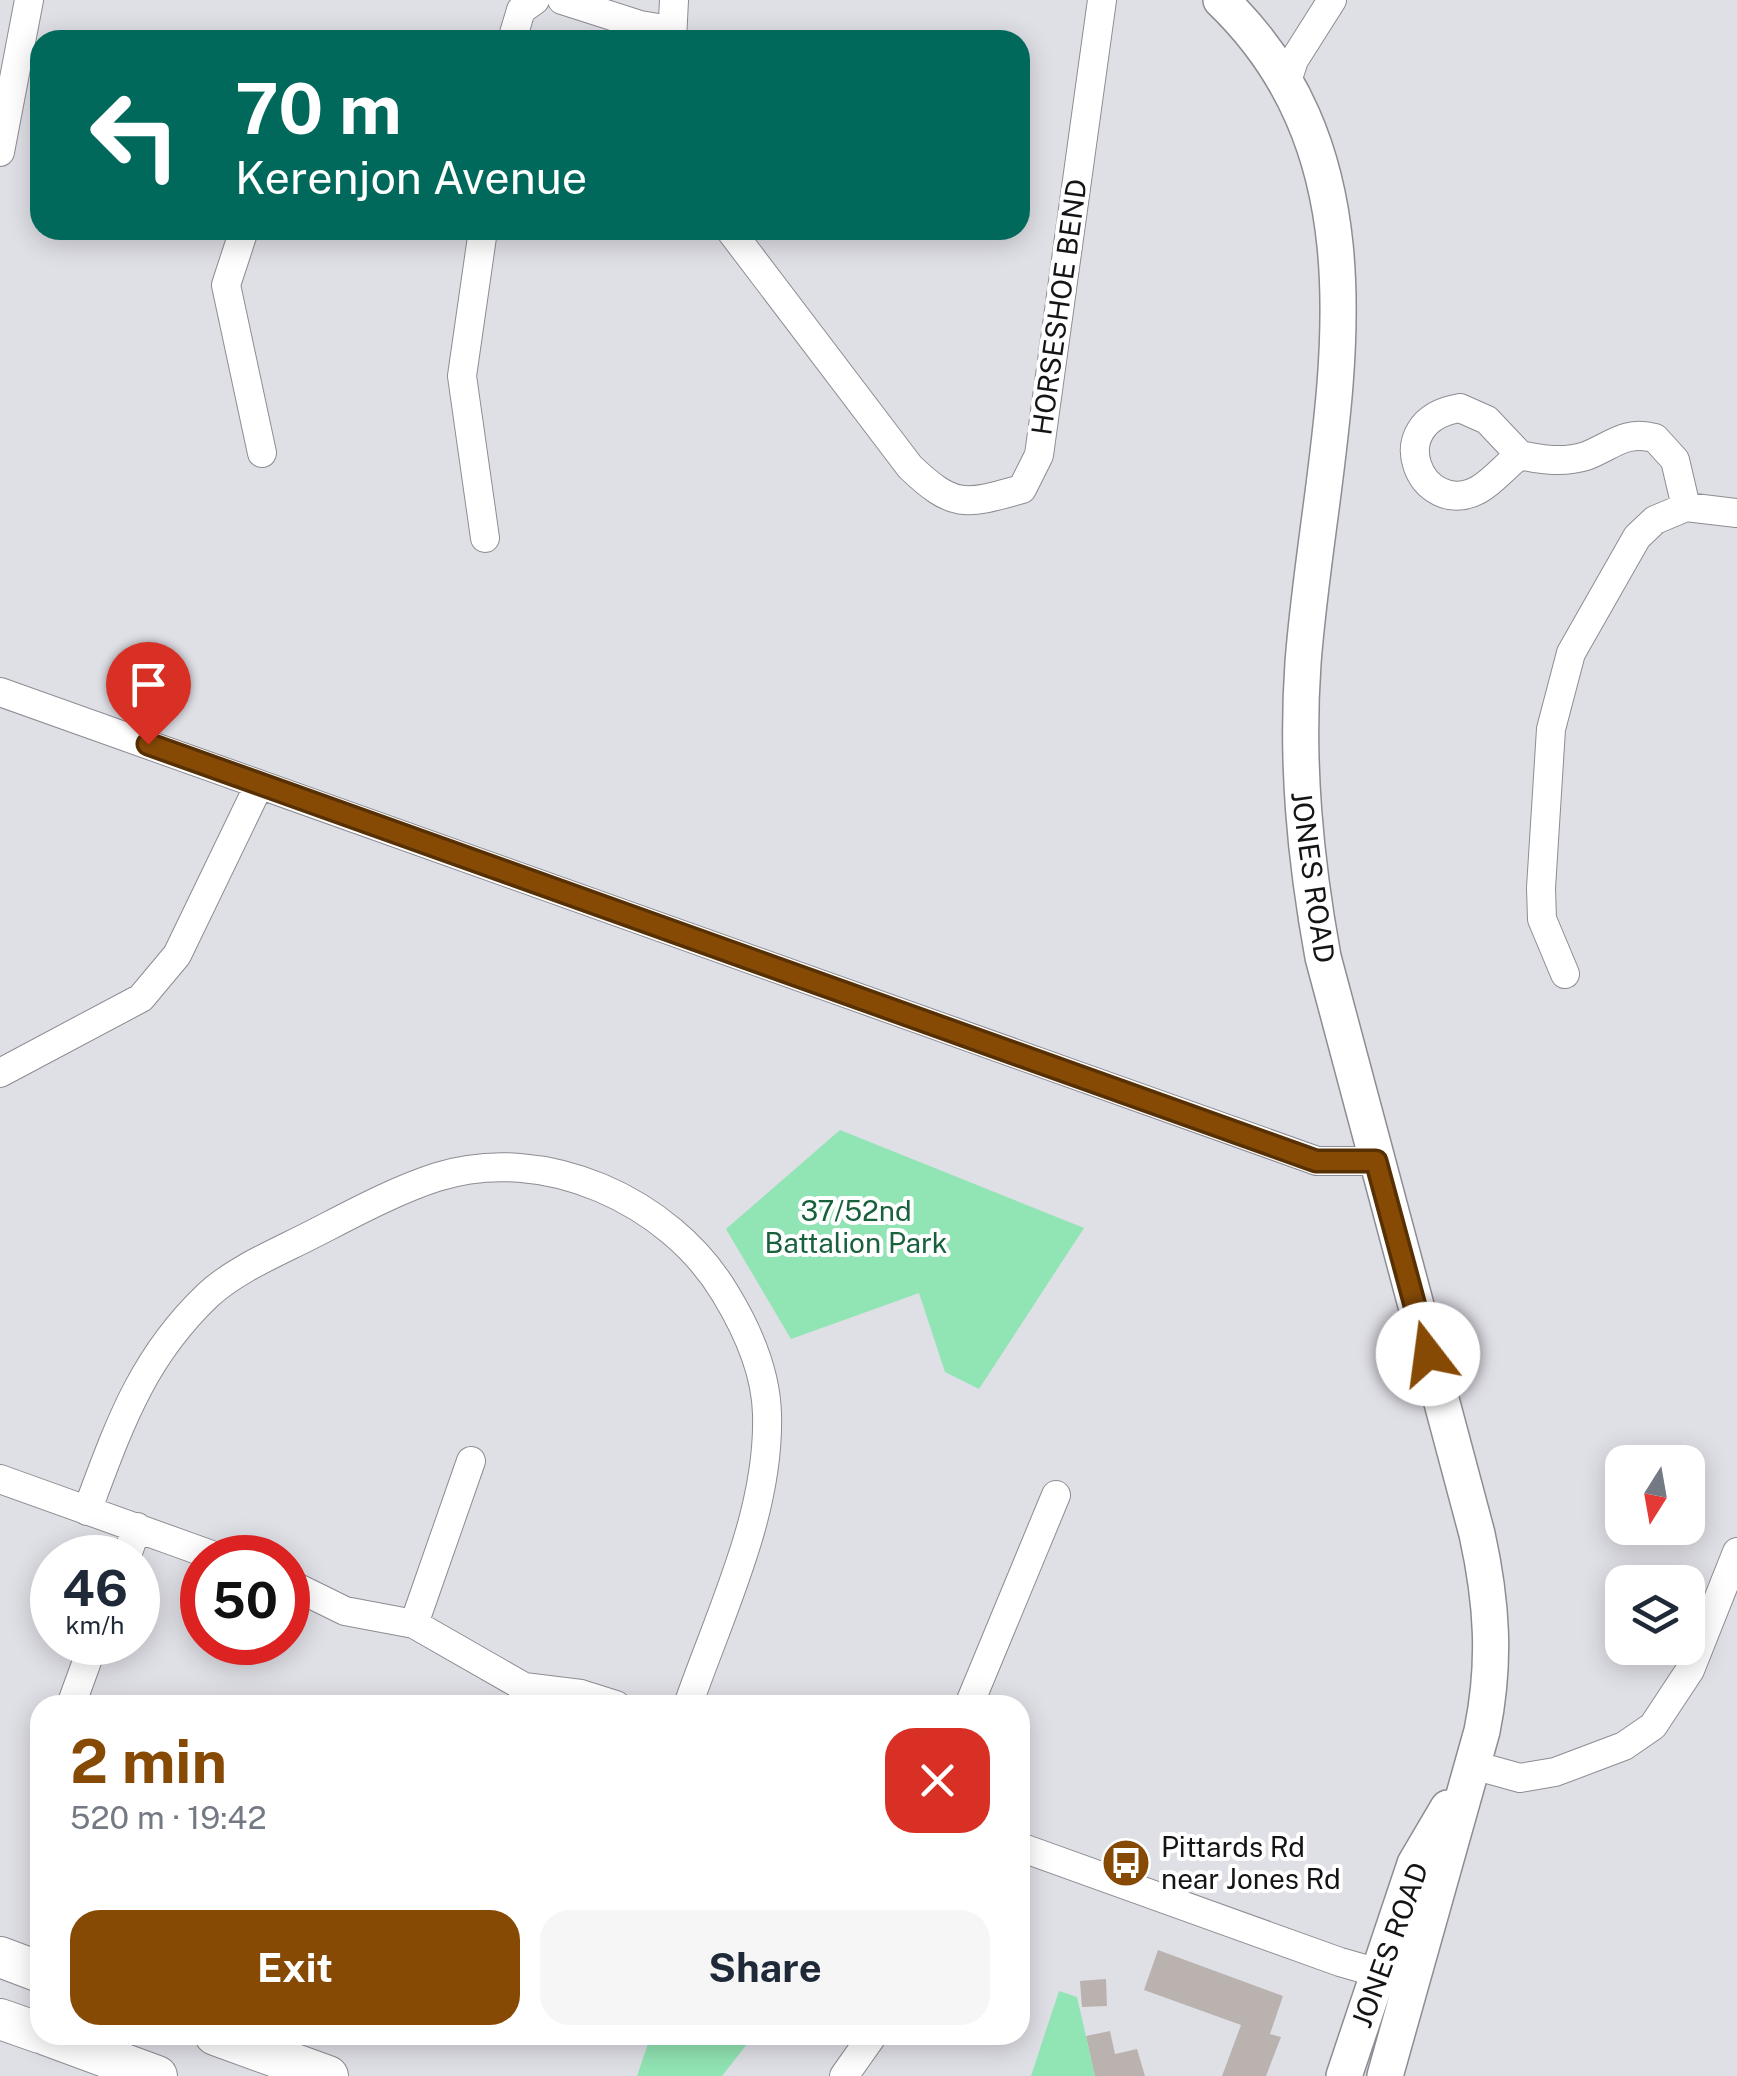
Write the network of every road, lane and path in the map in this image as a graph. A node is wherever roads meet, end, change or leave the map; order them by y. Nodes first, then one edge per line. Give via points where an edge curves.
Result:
1 (29, 0) edge
2 (535, 0) edge
3 (562, 0) edge
4 (674, 0) edge
5 (1102, 0) edge
6 (1221, 0) edge
7 (1332, 0) edge
8 (1313, 27) junction
9 (515, 30) edge
10 (656, 30) edge
11 (671, 30) edge
12 (1260, 40) junction
13 (1287, 81) junction
14 (0, 152) edge
15 (241, 240) edge
16 (482, 240) edge
17 (738, 240) edge
18 (262, 453) dead end
19 (1520, 455) dead end
20 (1686, 507) junction
21 (1737, 514) edge
22 (485, 538) dead end
23 (0, 692) edge
24 (259, 785) junction
25 (1565, 974) dead end
26 (0, 1073) edge
27 (1376, 1161) junction
28 (471, 1462) dead end
29 (0, 1479) edge
30 (1056, 1496) dead end
31 (87, 1510) junction
32 (137, 1528) junction
33 (134, 1535) edge
34 (180, 1544) edge
35 (1737, 1552) edge
36 (310, 1593) edge
37 (414, 1624) junction
38 (86, 1665) edge
39 (75, 1695) edge
40 (520, 1695) edge
41 (551, 1695) edge
42 (584, 1695) edge
43 (691, 1695) edge
44 (972, 1695) edge
45 (1474, 1765) junction
46 (1030, 1850) edge
47 (0, 1958) edge
48 (30, 1968) edge
49 (1394, 1977) junction
50 (0, 2019) edge
51 (30, 2029) edge
52 (72, 2045) edge
53 (243, 2045) edge
54 (866, 2045) edge
55 (148, 2074) edge
56 (328, 2076) edge
57 (844, 2076) edge
58 (1344, 2076) edge
59 (1385, 2076) edge

1 - 14 street
2 - 9 street via 521,10
3 - 10 street
4 - 11 street
5 - 17 street, HORSESHOE BEND via 1039,455 1022,489 979,501 940,496 910,467
6 - 12 main road, JONES ROAD
7 - 8 street
8 - 12 street
8 - 13 street
12 - 13 main road, JONES ROAD
13 - 27 main road, JONES ROAD via 1331,195 1340,274 1299,772 1323,957
15 - 18 street via 226,285
16 - 22 street via 462,376
19 - 20 street via 1564,460 1624,436 1655,438 1675,460
20 - 21 street
20 - 25 street via 1655,520 1638,537 1588,617 1558,692 1546,774 1542,919
23 - 24 street
24 - 26 street via 177,955 141,998
24 - 27 street via 1316,1161
27 - 45 main road, JONES ROAD via 1487,1578 1491,1685
28 - 37 street
29 - 31 street
30 - 44 street
31 - 32 street
31 - 43 street via 137,1382 212,1292 262,1260 439,1176 502,1169 561,1175 612,1191 664,1223 712,1271 747,1329 767,1412 755,1510
32 - 33 street
32 - 34 street
35 - 45 street via 1690,1670 1654,1726 1624,1746 1554,1772 1520,1778
36 - 37 street via 345,1610
37 - 40 street
38 - 39 street
41 - 42 street
45 - 49 main road, JONES ROAD via 1415,1864
46 - 49 street
47 - 48 highway
49 - 58 main road, JONES ROAD
49 - 59 main road, JONES ROAD
50 - 51 highway
52 - 55 highway
53 - 56 highway
54 - 57 street

